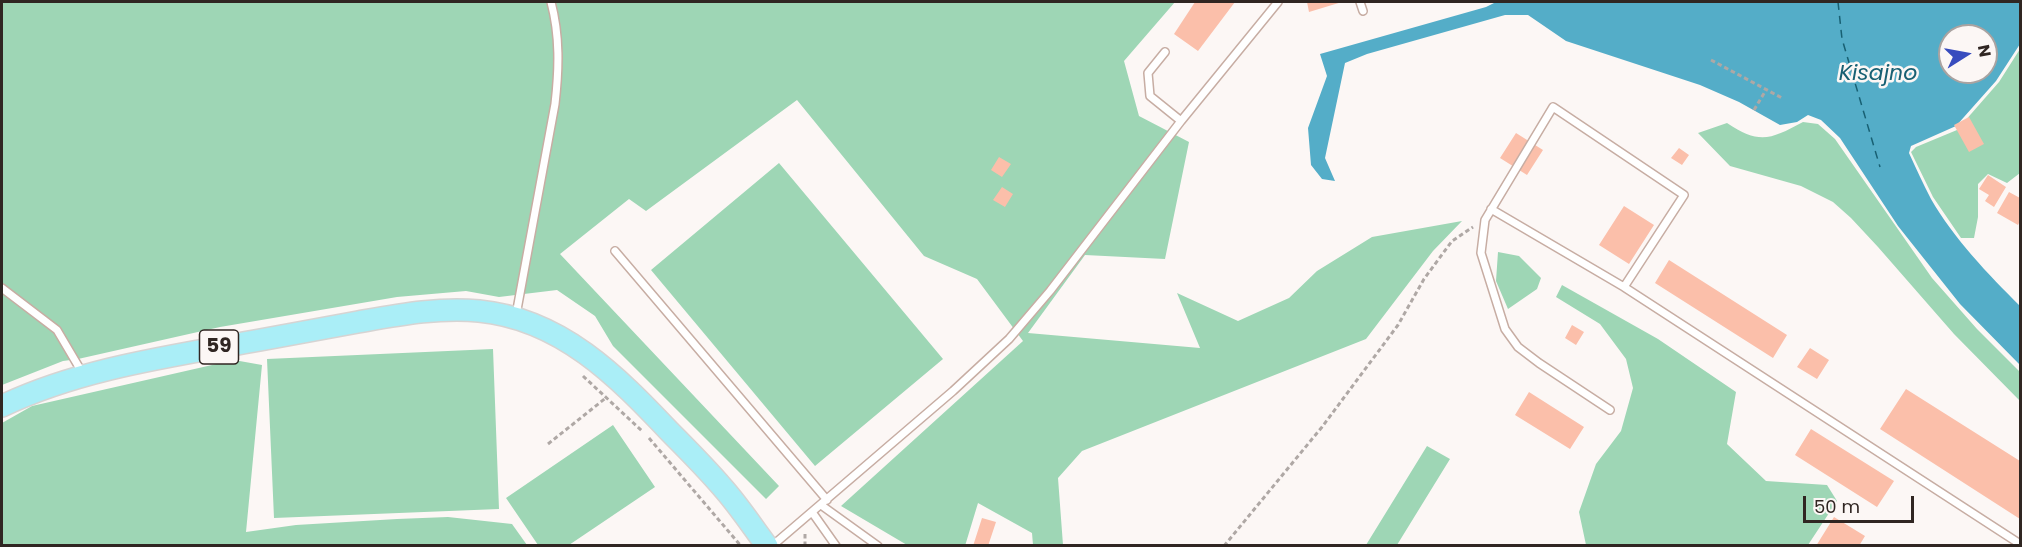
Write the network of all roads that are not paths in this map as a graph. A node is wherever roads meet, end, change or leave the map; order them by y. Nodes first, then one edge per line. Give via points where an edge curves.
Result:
1 (551, 2) edge
2 (1278, 2) edge
3 (1360, 2) edge
4 (1363, 11) dead end
5 (1165, 52) dead end
6 (1180, 121) junction
7 (1491, 209) junction
8 (615, 251) dead end
9 (1624, 287) junction
10 (2, 288) edge
11 (516, 318) junction
12 (84, 376) junction
13 (2, 406) edge
14 (1610, 410) dead end
15 (827, 500) junction
16 (821, 506) junction
17 (812, 512) junction
18 (2020, 544) edge
19 (767, 546) edge
20 (772, 546) edge
21 (836, 546) edge
22 (878, 546) edge

1 - 11 lane via 559,40 559,70
2 - 6 lane
3 - 4 lane
5 - 6 lane via 1148,73 1150,96
6 - 15 lane via 1009,339
7 - 9 lane
7 - 9 lane via 1554,106 1684,195
7 - 14 lane via 1485,220 1481,254 1505,329 1518,347
8 - 15 lane
9 - 18 lane
10 - 12 lane via 57,330
11 - 12 main road, 59 via 477,311 405,314
11 - 19 main road, 59 via 556,334 626,385 723,488
12 - 13 main road, 59
15 - 16 lane
16 - 17 lane
16 - 22 lane
17 - 20 lane
17 - 21 lane

